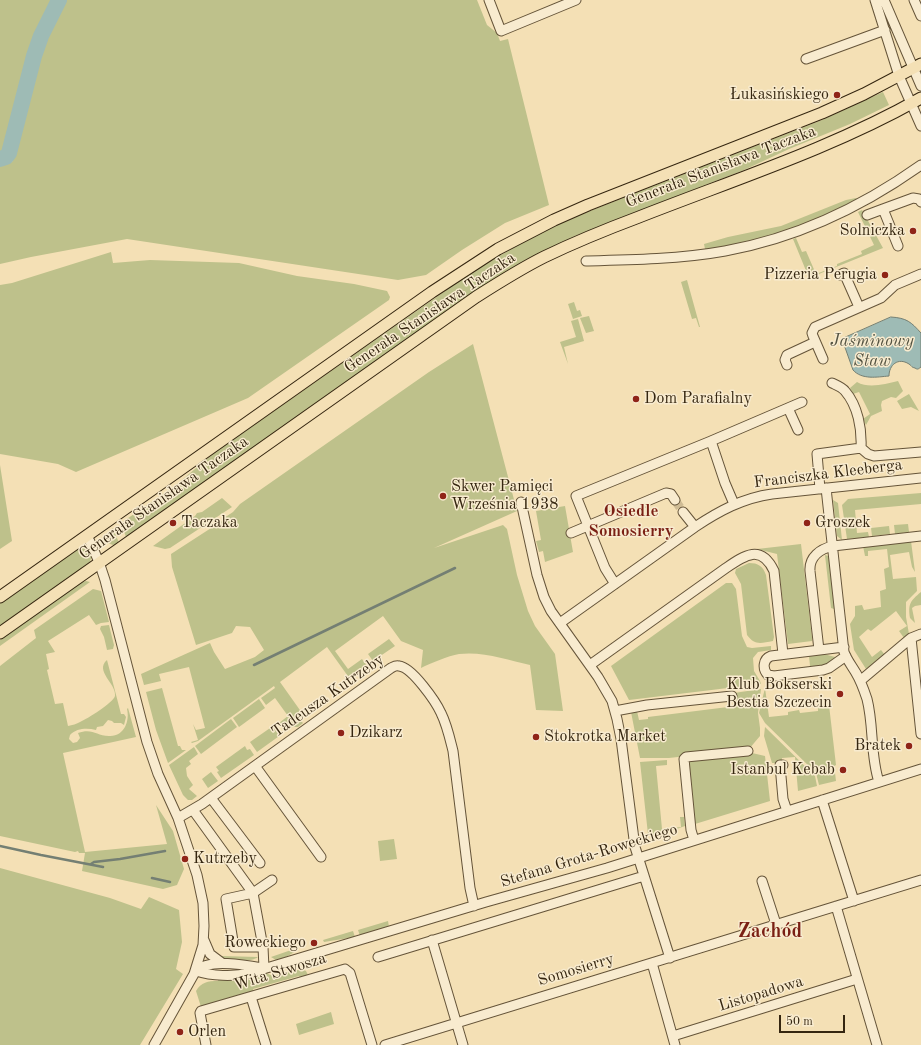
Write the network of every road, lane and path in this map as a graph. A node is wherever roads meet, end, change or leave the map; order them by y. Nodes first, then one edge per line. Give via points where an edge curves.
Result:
1 (489, 0) edge
2 (576, 0) edge
3 (875, 0) edge
4 (884, 0) edge
5 (914, 0) edge
6 (921, 16) edge
7 (885, 30) junction
8 (806, 59) dead end
9 (918, 66) edge
10 (899, 76) junction
11 (921, 86) edge
12 (921, 98) edge
13 (910, 104) junction
14 (921, 126) edge
15 (921, 165) edge
16 (921, 202) edge
17 (883, 209) junction
18 (867, 215) dead end
19 (898, 246) dead end
20 (586, 261) dead end
21 (921, 274) edge
22 (840, 275) dead end
23 (859, 307) junction
24 (815, 342) junction
25 (823, 359) dead end
26 (787, 365) dead end
27 (832, 382) dead end
28 (802, 402) dead end
29 (788, 408) junction
30 (798, 430) dead end
31 (711, 441) junction
32 (861, 448) junction
33 (921, 452) edge
34 (921, 478) edge
35 (823, 489) junction
36 (675, 500) tunnel mouth
37 (522, 502) dead end
38 (734, 504) junction
39 (683, 512) tunnel mouth
40 (588, 526) junction
41 (695, 527) junction
42 (571, 533) dead end
43 (87, 535) junction
44 (921, 536) edge
45 (833, 546) junction
46 (100, 562) junction
47 (615, 584) junction
48 (0, 597) edge
49 (560, 623) junction
50 (0, 633) edge
51 (921, 634) edge
52 (911, 638) junction
53 (818, 650) junction
54 (845, 652) junction
55 (783, 654) junction
56 (590, 665) junction
57 (860, 681) junction
58 (732, 696) dead end
59 (615, 711) junction
60 (921, 734) edge
61 (748, 751) dead end
62 (783, 765) dead end
63 (255, 766) junction
64 (921, 769) edge
65 (879, 782) junction
66 (211, 798) junction
67 (822, 800) junction
68 (193, 810) junction
69 (787, 811) junction
70 (178, 818) junction
71 (694, 840) junction
72 (321, 857) dead end
73 (638, 858) junction
74 (260, 863) dead end
75 (644, 876) junction
76 (272, 880) dead end
77 (921, 880) edge
78 (762, 881) dead end
79 (253, 893) junction
80 (854, 901) junction
81 (474, 906) junction
82 (836, 906) junction
83 (776, 924) junction
84 (204, 935) junction
85 (432, 940) junction
86 (263, 947) junction
87 (378, 957) dead end
88 (670, 958) junction
89 (222, 963) junction
90 (652, 963) junction
91 (264, 968) junction
92 (196, 971) junction
93 (857, 979) junction
94 (251, 997) junction
95 (457, 1023) junction
96 (674, 1041) edge
97 (154, 1045) edge
98 (206, 1045) edge
99 (266, 1045) edge
100 (372, 1045) edge
101 (385, 1045) edge
102 (462, 1045) edge
103 (877, 1045) edge

1 - 2 street via 501,31
3 - 7 street
4 - 9 street
5 - 6 street
7 - 8 street
7 - 10 street
9 - 10 main road, Generała Stanisława Taczaka
9 - 11 street
10 - 13 street
10 - 43 main road, Generała Stanisława Taczaka via 822,113 572,212 498,249
12 - 13 main road, Generała Stanisława Taczaka
13 - 14 street
13 - 46 main road, Generała Stanisława Taczaka via 844,137 609,228 528,266 476,297
15 - 20 street via 846,211 762,242 710,253
16 - 17 street via 913,198
17 - 18 street
17 - 19 street
21 - 23 street via 895,285 881,298
22 - 23 street via 844,273
23 - 24 street via 815,327 812,332
24 - 25 street
24 - 26 street via 789,352 786,357
27 - 32 street via 844,390 852,403 860,422
28 - 29 street
29 - 30 street
29 - 31 street
31 - 38 street
31 - 40 street via 576,496
32 - 33 street via 874,456
32 - 35 street via 817,454
34 - 35 street, Franciszka Kleeberga
35 - 38 street, Franciszka Kleeberga via 764,495
35 - 45 street
36 - 40 street via 671,494 666,493
37 - 49 street via 541,589 547,604
38 - 41 street, Franciszka Kleeberga
39 - 41 street
40 - 42 street
40 - 47 street via 605,568
41 - 47 street, Franciszka Kleeberga
43 - 46 street
43 - 48 main road, Generała Stanisława Taczaka
44 - 45 street
45 - 53 street via 817,553 809,566
45 - 54 street
46 - 50 main road, Generała Stanisława Taczaka
46 - 70 street via 146,742
47 - 49 street, Franciszka Kleeberga
49 - 56 street
51 - 52 street
52 - 57 street
52 - 60 street
53 - 54 street
53 - 55 street
54 - 55 street via 823,670 768,675 765,670 766,659
54 - 57 street
55 - 56 street via 774,571 765,558 751,553
56 - 59 street via 609,695
57 - 65 street via 870,711 875,770
58 - 59 street
59 - 73 street
61 - 71 street via 684,759
62 - 69 street via 780,765 783,799
63 - 66 street, Tadeusza Kutrzeby
63 - 72 street
63 - 81 street, Tadeusza Kutrzeby via 391,668 399,666 408,669 441,712 452,745
64 - 65 street, Stefana Grota-Roweckiego
65 - 67 street, Stefana Grota-Roweckiego
66 - 68 street, Tadeusza Kutrzeby
66 - 74 street
67 - 69 street, Stefana Grota-Roweckiego
67 - 80 street
68 - 70 street, Tadeusza Kutrzeby
68 - 79 street
69 - 71 street, Stefana Grota-Roweckiego
70 - 84 street via 202,891
71 - 73 street, Stefana Grota-Roweckiego
73 - 75 street
73 - 81 street, Stefana Grota-Roweckiego
75 - 85 street
75 - 88 street
76 - 79 street
77 - 80 street, Somosierry
78 - 83 street
79 - 86 street
79 - 86 street via 226,898 234,947
80 - 82 street, Somosierry
81 - 91 street, Stefana Grota-Roweckiego
82 - 83 street, Somosierry
82 - 93 street
83 - 88 street, Somosierry
84 - 89 street via 208,951
84 - 92 street
85 - 87 street
85 - 95 street
86 - 91 street
88 - 90 street, Somosierry
89 - 91 street, Stefana Grota-Roweckiego
89 - 92 street, Stefana Grota-Roweckiego via 204,966
90 - 95 street, Somosierry
90 - 96 street
91 - 92 street, Stefana Grota-Roweckiego via 238,975 206,974
92 - 97 street
93 - 96 street, Listopadowa
93 - 103 street
94 - 98 street, Wita Stwosza via 201,1011
94 - 99 street
94 - 100 street, Wita Stwosza via 345,969 350,973
95 - 101 street, Somosierry
95 - 102 street

